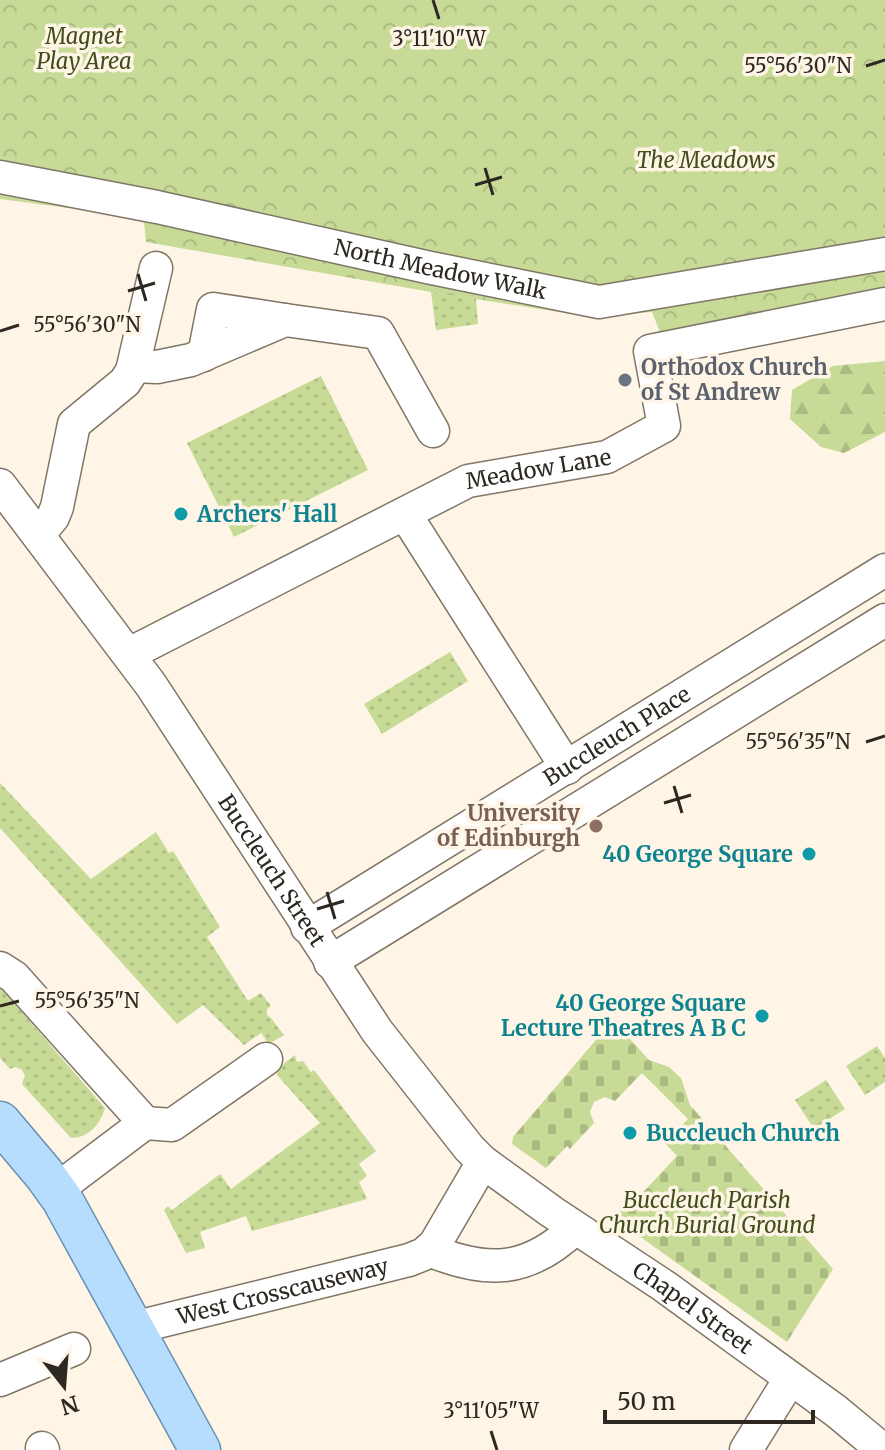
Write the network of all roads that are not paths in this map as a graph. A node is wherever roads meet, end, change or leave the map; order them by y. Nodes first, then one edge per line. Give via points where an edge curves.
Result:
1 (0, 177) edge
2 (885, 254) edge
3 (156, 268) dead end
4 (885, 304) edge
5 (134, 366) junction
6 (433, 431) dead end
7 (0, 485) edge
8 (405, 514) junction
9 (39, 534) junction
10 (885, 570) edge
11 (885, 620) edge
12 (129, 654) junction
13 (567, 768) junction
14 (307, 927) junction
15 (330, 962) junction
16 (0, 968) edge
17 (266, 1059) dead end
18 (0, 1122) edge
19 (145, 1123) junction
20 (483, 1162) junction
21 (59, 1195) junction
22 (575, 1228) junction
23 (429, 1250) junction
24 (133, 1328) junction
25 (74, 1349) dead end
26 (790, 1379) junction
27 (0, 1380) edge
28 (200, 1450) edge
29 (746, 1450) edge
30 (883, 1450) edge

1 - 2 street, North Meadow Walk via 599,302
3 - 5 street
4 - 8 street, Meadow Lane via 650,351 664,426 607,457 468,481
5 - 6 street via 176,365 285,320 378,333
5 - 9 street via 125,382 74,424 57,507
7 - 9 street, Buccleuch Street
8 - 12 street, Meadow Lane
8 - 13 street
9 - 12 street, Buccleuch Street
10 - 13 street, Buccleuch Place
11 - 15 street, Buccleuch Place
12 - 14 street, Buccleuch Street
13 - 14 street, Buccleuch Place
14 - 15 street, Buccleuch Street
15 - 20 street, Buccleuch Street via 408,1071
16 - 19 street via 14,977
17 - 19 street via 172,1125
18 - 21 main road
19 - 21 street
20 - 22 street, Buccleuch Street
20 - 23 street
21 - 24 main road
22 - 23 street via 551,1250 518,1263 470,1263
22 - 26 street, Chapel Street
23 - 24 street, West Crosscauseway via 409,1260
24 - 28 main road
25 - 27 street
26 - 29 street
26 - 30 street, Chapel Street

